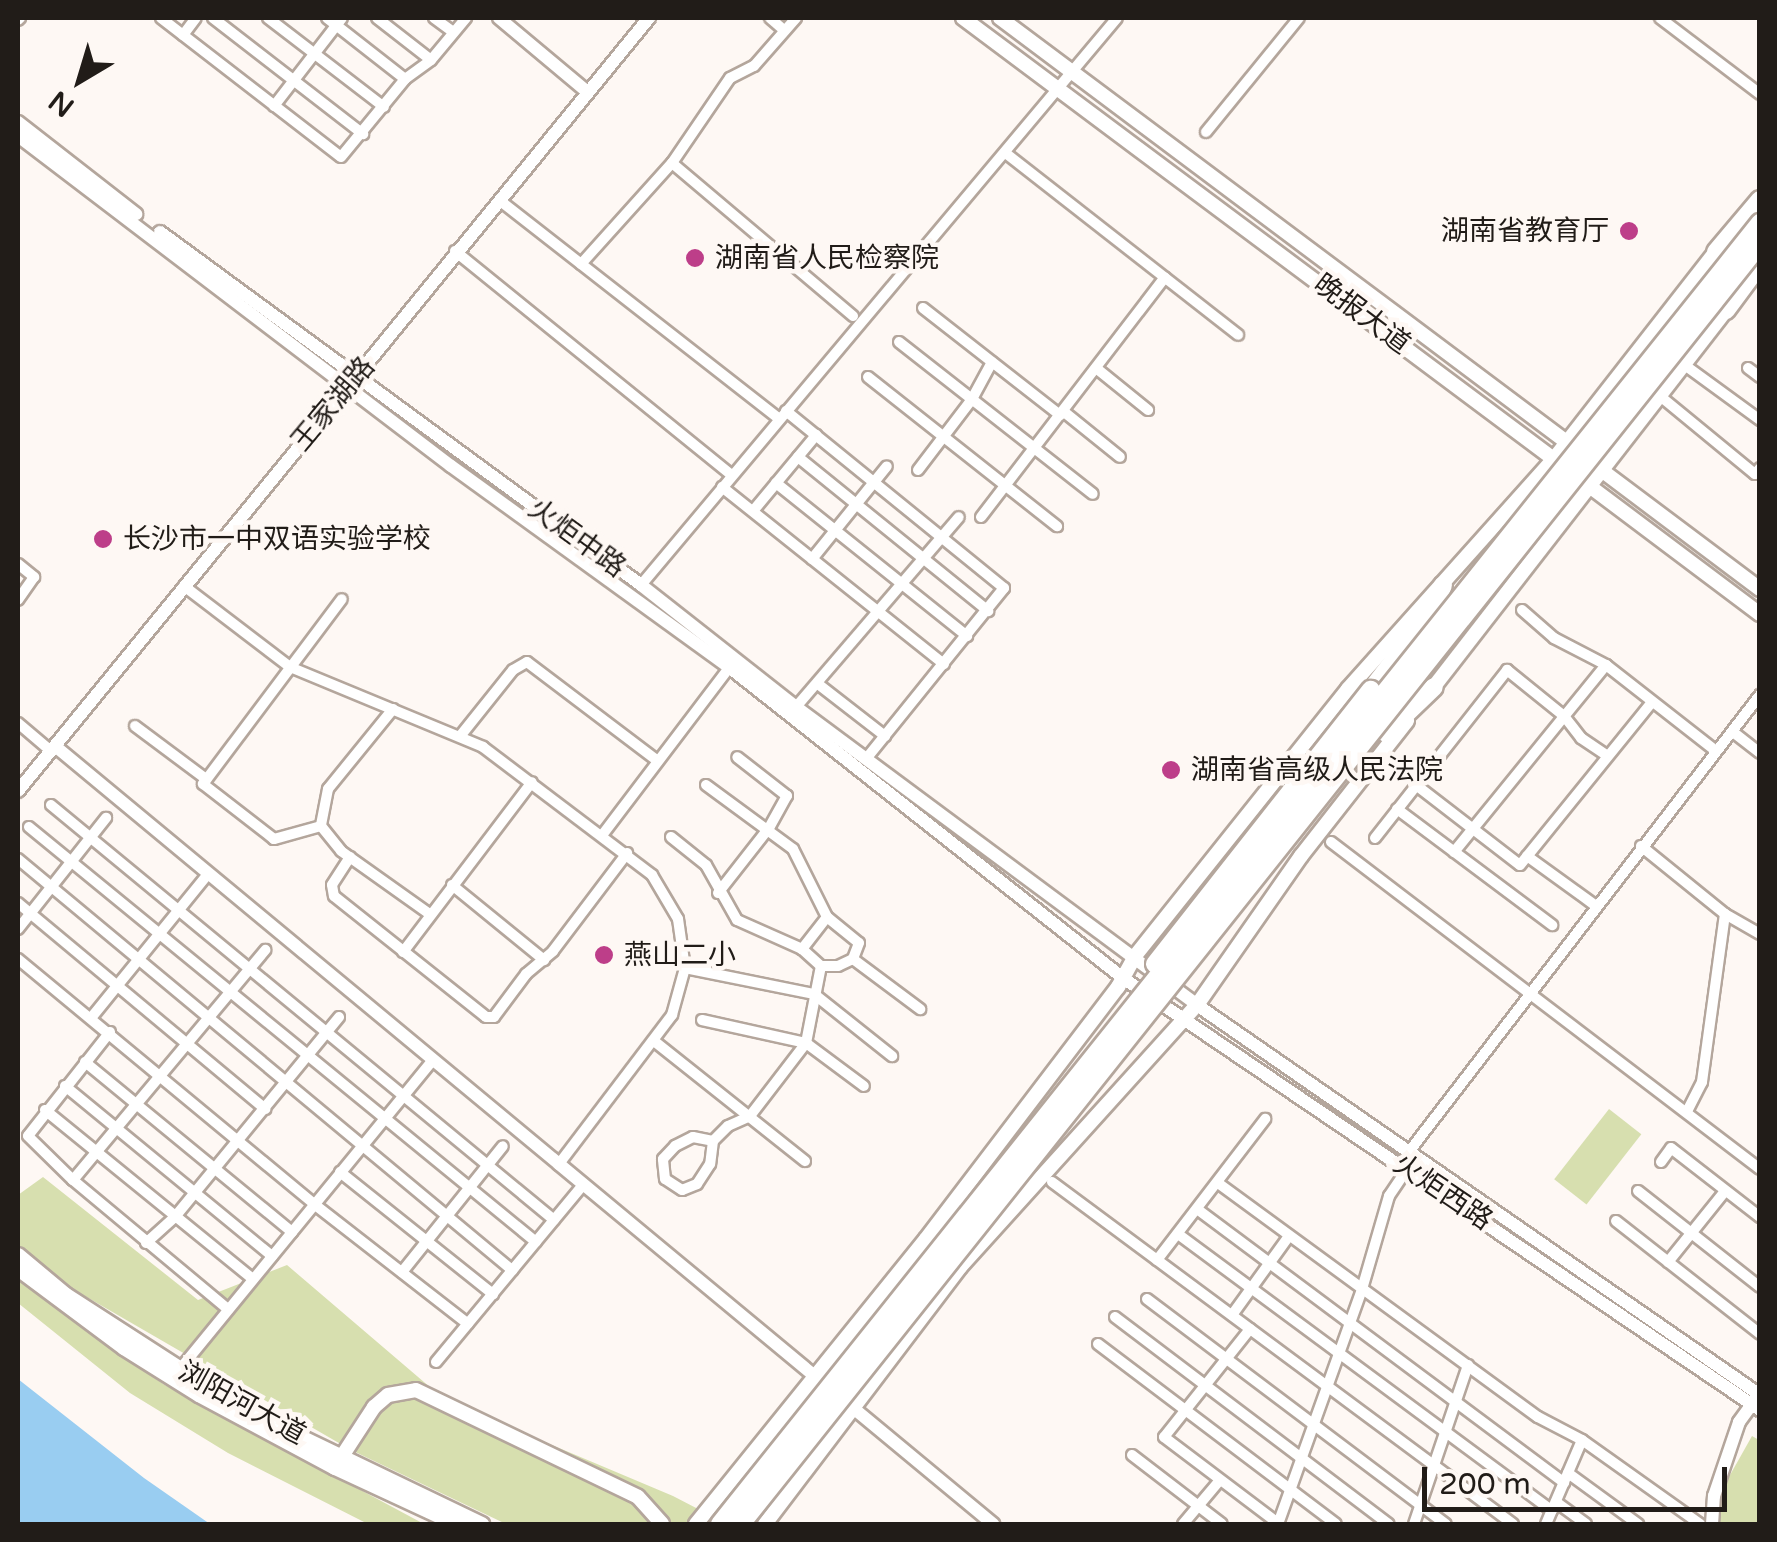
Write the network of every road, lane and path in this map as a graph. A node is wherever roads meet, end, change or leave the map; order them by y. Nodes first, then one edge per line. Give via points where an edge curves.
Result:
1 (161, 18) edge
2 (196, 18) edge
3 (212, 18) edge
4 (268, 18) edge
5 (378, 18) edge
6 (434, 18) edge
7 (466, 18) edge
8 (498, 18) edge
9 (648, 18) edge
10 (770, 18) edge
11 (796, 18) edge
12 (963, 18) edge
13 (1000, 18) edge
14 (1118, 18) edge
15 (1299, 18) edge
16 (1660, 18) edge
17 (336, 20) edge
18 (784, 30) junction
19 (454, 32) junction
20 (183, 34) junction
21 (315, 53) junction
22 (431, 60) junction
23 (1073, 71) junction
24 (406, 79) junction
25 (294, 81) junction
26 (1060, 89) junction
27 (586, 90) junction
28 (1760, 94) edge
29 (274, 106) junction
30 (384, 107) junction
31 (18, 122) edge
32 (1206, 132) dead end
33 (362, 134) junction
34 (18, 136) edge
35 (1008, 155) dead end
36 (672, 163) junction
37 (1759, 198) edge
38 (504, 203) dead end
39 (1760, 223) edge
40 (1760, 244) edge
41 (455, 252) junction
42 (1716, 252) joint
43 (581, 264) junction
44 (1760, 264) edge
45 (1760, 273) edge
46 (1165, 277) junction
47 (922, 308) dead end
48 (1726, 310) junction
49 (853, 316) dead end
50 (1238, 334) dead end
51 (899, 342) dead end
52 (992, 362) junction
53 (1686, 366) junction
54 (1096, 368) junction
55 (1748, 368) dead end
56 (1760, 376) edge
57 (868, 377) dead end
58 (354, 381) junction
59 (1660, 396) junction
60 (972, 399) junction
61 (1148, 410) dead end
62 (1061, 413) junction
63 (782, 415) junction
64 (1760, 420) edge
65 (816, 435) junction
66 (943, 436) junction
67 (1567, 442) junction
68 (1035, 448) junction
69 (1120, 456) dead end
70 (798, 457) junction
71 (1553, 460) junction
72 (887, 466) dead end
73 (1760, 468) edge
74 (918, 470) dead end
75 (1602, 471) junction
76 (732, 474) junction
77 (874, 482) junction
78 (776, 483) junction
79 (1006, 486) junction
80 (1590, 486) junction
81 (722, 487) junction
82 (1093, 494) dead end
83 (856, 504) junction
84 (752, 511) junction
85 (959, 517) dead end
86 (981, 517) dead end
87 (1057, 526) dead end
88 (835, 530) junction
89 (943, 536) junction
90 (812, 559) junction
91 (924, 559) junction
92 (18, 564) edge
93 (902, 584) junction
94 (640, 585) junction
95 (1443, 585) junction
96 (184, 586) junction
97 (1760, 589) edge
98 (342, 599) dead end
99 (18, 600) edge
100 (1522, 610) dead end
101 (988, 611) junction
102 (879, 612) junction
103 (1760, 614) edge
104 (967, 636) junction
105 (732, 663) junction
106 (944, 664) junction
107 (1606, 666) junction
108 (290, 667) junction
109 (818, 684) junction
110 (1434, 687) junction
111 (1760, 695) edge
112 (1652, 702) junction
113 (796, 708) junction
114 (393, 709) junction
115 (1564, 716) junction
116 (18, 723) edge
117 (136, 726) dead end
118 (1732, 732) junction
119 (460, 735) junction
120 (885, 736) junction
121 (53, 748) junction
122 (1716, 751) junction
123 (1760, 753) edge
124 (1608, 756) junction
125 (737, 757) dead end
126 (866, 759) junction
127 (658, 761) junction
128 (206, 780) junction
129 (532, 782) junction
130 (1416, 784) junction
131 (706, 785) dead end
132 (18, 791) edge
133 (51, 805) dead end
134 (1397, 809) junction
135 (106, 818) dead end
136 (320, 826) junction
137 (29, 827) dead end
138 (768, 828) junction
139 (1473, 828) junction
140 (603, 834) junction
141 (91, 837) junction
142 (670, 837) dead end
143 (1374, 838) dead end
144 (1331, 842) dead end
145 (1641, 846) junction
146 (1454, 852) junction
147 (627, 854) junction
148 (1527, 856) junction
149 (350, 857) junction
150 (18, 860) edge
151 (71, 861) junction
152 (208, 874) junction
153 (452, 886) junction
154 (51, 887) junction
155 (718, 893) junction
156 (18, 903) edge
157 (1596, 906) junction
158 (179, 909) junction
159 (30, 914) junction
160 (431, 914) junction
161 (1725, 914) junction
162 (827, 917) junction
163 (1552, 925) dead end
164 (1757, 927) edge
165 (18, 929) edge
166 (160, 933) junction
167 (264, 950) dead end
168 (802, 950) junction
169 (403, 952) junction
170 (1135, 956) junction
171 (140, 958) junction
172 (18, 959) edge
173 (853, 959) junction
174 (544, 960) junction
175 (821, 966) junction
176 (250, 968) junction
177 (685, 968) junction
178 (1123, 978) junction
179 (118, 985) junction
180 (230, 992) junction
181 (1530, 992) junction
182 (814, 994) junction
183 (1142, 994) junction
184 (1160, 1002) junction
185 (1198, 1005) junction
186 (920, 1009) dead end
187 (92, 1018) junction
188 (209, 1018) junction
189 (338, 1018) dead end
190 (1185, 1019) junction
191 (702, 1020) dead end
192 (110, 1032) junction
193 (327, 1032) junction
194 (654, 1041) junction
195 (188, 1043) junction
196 (806, 1043) junction
197 (892, 1056) dead end
198 (307, 1057) junction
199 (432, 1061) junction
200 (84, 1062) junction
201 (162, 1074) junction
202 (286, 1084) junction
203 (65, 1086) junction
204 (864, 1086) dead end
205 (403, 1096) junction
206 (136, 1105) junction
207 (265, 1109) junction
208 (44, 1110) junction
209 (1687, 1112) junction
210 (750, 1116) junction
211 (383, 1120) junction
212 (1265, 1120) dead end
213 (116, 1128) junction
214 (713, 1141) junction
215 (238, 1142) junction
216 (503, 1146) dead end
217 (360, 1148) junction
218 (95, 1153) junction
219 (1408, 1160) junction
220 (805, 1161) dead end
221 (1661, 1162) dead end
222 (488, 1165) junction
223 (558, 1165) junction
224 (1760, 1169) edge
225 (215, 1170) junction
226 (340, 1172) junction
227 (73, 1180) junction
228 (1052, 1182) dead end
229 (1218, 1183) junction
230 (582, 1186) junction
231 (470, 1189) junction
232 (1638, 1191) dead end
233 (1726, 1191) junction
234 (195, 1194) junction
235 (314, 1204) junction
236 (1197, 1209) junction
237 (1760, 1217) edge
238 (174, 1218) junction
239 (447, 1218) junction
240 (554, 1220) junction
241 (1616, 1222) dead end
242 (292, 1232) junction
243 (1693, 1233) junction
244 (1178, 1234) junction
245 (1290, 1236) junction
246 (427, 1241) junction
247 (536, 1242) junction
248 (146, 1243) junction
249 (18, 1255) edge
250 (272, 1256) junction
251 (1157, 1260) junction
252 (1668, 1262) junction
253 (1270, 1263) junction
254 (18, 1269) edge
255 (512, 1270) junction
256 (402, 1272) junction
257 (253, 1279) junction
258 (1760, 1288) edge
259 (1251, 1289) junction
260 (1362, 1289) junction
261 (493, 1294) junction
262 (1147, 1299) dead end
263 (228, 1309) junction
264 (1232, 1315) junction
265 (1115, 1317) dead end
266 (1350, 1321) junction
267 (468, 1324) junction
268 (1250, 1330) junction
269 (1760, 1334) edge
270 (1098, 1344) dead end
271 (1340, 1353) junction
272 (1226, 1360) junction
273 (436, 1362) dead end
274 (1468, 1366) junction
275 (180, 1370) junction
276 (815, 1380) junction
277 (1205, 1386) junction
278 (1328, 1387) junction
279 (1456, 1400) junction
280 (1757, 1401) edge
281 (851, 1409) junction
282 (1185, 1411) junction
283 (1313, 1426) junction
284 (1444, 1432) junction
285 (1582, 1440) junction
286 (1132, 1455) dead end
287 (1302, 1458) junction
288 (338, 1462) junction
289 (1434, 1466) junction
290 (1566, 1478) junction
291 (1220, 1480) junction
292 (1290, 1490) junction
293 (1420, 1506) junction
294 (1554, 1506) junction
295 (1198, 1507) junction
296 (456, 1524) edge
297 (482, 1524) edge
298 (662, 1524) edge
299 (696, 1524) edge
300 (720, 1524) edge
301 (741, 1524) edge
302 (765, 1524) edge
303 (994, 1524) edge
304 (1183, 1524) edge
305 (1222, 1524) edge
306 (1279, 1524) edge
307 (1336, 1524) edge
308 (1389, 1524) edge
309 (1414, 1524) edge
310 (1446, 1524) edge
311 (1512, 1524) edge
312 (1546, 1524) edge
313 (1586, 1524) edge
314 (1638, 1524) edge
315 (1700, 1524) edge
316 (1712, 1524) edge

1 - 20 street
2 - 20 street
3 - 25 street
4 - 21 street
5 - 22 street
6 - 19 street
7 - 19 street
8 - 27 street
9 - 27 street, 王家湖路
10 - 18 street
11 - 18 street
12 - 26 main road, 晚报大道
13 - 23 main road, 晚报大道
14 - 23 street
15 - 32 street
16 - 28 street
17 - 21 street
17 - 24 street
18 - 36 street via 754,66 730,78
19 - 22 street
20 - 29 street
21 - 25 street
21 - 30 street
22 - 24 street
23 - 26 street
23 - 67 main road, 晚报大道
24 - 30 street
25 - 29 street
25 - 33 street
26 - 63 street
26 - 71 main road, 晚报大道
27 - 41 street, 王家湖路
29 - 33 street via 341,157
30 - 33 street
31 - 58 street, 火炬中路
34 - 58 street
35 - 46 street
36 - 43 street
36 - 49 street
37 - 42 highway
38 - 43 street
39 - 183 highway, bridge
40 - 184 highway, bridge
41 - 58 street, 王家湖路
41 - 76 street
42 - 67 main road
43 - 63 street
44 - 48 highway
45 - 48 main road
46 - 50 street
46 - 54 street
47 - 52 street
48 - 53 main road
51 - 60 street
52 - 60 street
52 - 62 street
53 - 59 main road
53 - 64 street
54 - 61 street
54 - 62 street
55 - 56 street
57 - 66 street
58 - 94 street, 火炬中路
58 - 96 street, 王家湖路
58 - 105 street via 451,466
59 - 73 street via 1755,474
59 - 75 main road
60 - 66 street
60 - 68 street
62 - 68 street
62 - 69 street
63 - 65 street
63 - 76 street
65 - 70 street
65 - 77 street
66 - 74 street
66 - 79 street
67 - 71 main road
67 - 75 main road, 晚报大道
68 - 79 street
68 - 82 street
70 - 78 street
70 - 83 street
71 - 80 main road, 晚报大道
71 - 95 main road
72 - 77 street
75 - 80 main road
75 - 97 main road, 晚报大道
76 - 81 street
77 - 83 street
77 - 89 street
78 - 84 street
78 - 88 street
79 - 86 street
79 - 87 street
80 - 103 main road, 晚报大道
80 - 110 main road
81 - 84 street
81 - 94 street
83 - 88 street
83 - 91 street
84 - 90 street
85 - 89 street
88 - 90 street
88 - 93 street
89 - 91 street
89 - 101 street via 1004,588
90 - 102 street
91 - 93 street
91 - 101 street
92 - 99 street via 34,578
93 - 102 street
93 - 104 street
94 - 105 street, 火炬中路
95 - 170 main road via 1348,689
95 - 183 highway, bridge via 1432,611 1372,690 1160,953
96 - 108 street
96 - 121 street, 王家湖路
98 - 108 street
100 - 107 street via 1554,638
101 - 104 street
102 - 106 street
102 - 109 street
104 - 106 street
105 - 113 street, 火炬中路
105 - 127 street
105 - 178 street, 火炬西路
106 - 120 street
107 - 112 street
107 - 115 street
108 - 114 street
108 - 128 street
109 - 113 street
109 - 120 street
110 - 184 highway, bridge via 1386,733 1200,966
110 - 185 main road via 1301,856
111 - 118 street
112 - 122 street
112 - 124 street
113 - 126 street, 火炬中路
114 - 119 street
114 - 136 street via 328,789
115 - 124 street
115 - 130 street via 1507,670
115 - 139 street
116 - 121 street
117 - 128 street
118 - 122 street
118 - 123 street
119 - 127 street via 527,662
119 - 129 street
120 - 126 street
121 - 132 street, 王家湖路
121 - 152 street
122 - 145 street
124 - 148 street
125 - 138 street via 787,796
126 - 170 street, 火炬中路
127 - 140 street
128 - 136 street via 204,789 274,839
129 - 140 street
129 - 153 street
130 - 134 street
130 - 139 street
131 - 138 street
133 - 141 street
134 - 143 street
134 - 146 street
135 - 141 street
136 - 149 street
137 - 151 street
138 - 155 street
138 - 162 street via 793,849
139 - 146 street
139 - 148 street via 1520,865
140 - 147 street
141 - 151 street
141 - 158 street
142 - 155 street via 706,865
144 - 181 street
145 - 157 street
145 - 161 street
146 - 163 street
147 - 174 street
147 - 177 street via 652,876 678,919
148 - 157 street
149 - 160 street
149 - 169 street via 332,885 334,896
150 - 154 street
151 - 154 street
151 - 166 street
152 - 158 street
152 - 199 street
153 - 160 street
153 - 174 street
154 - 159 street
154 - 171 street
155 - 168 street via 737,920
156 - 159 street
157 - 181 street
158 - 166 street
158 - 176 street
159 - 165 street
159 - 179 street
160 - 169 street
161 - 164 street
161 - 209 street via 1702,1082
162 - 168 street
162 - 173 street via 859,943
166 - 171 street
166 - 180 street
167 - 176 street
168 - 175 street
169 - 174 street via 494,1018
170 - 178 main road
170 - 185 street, 火炬西路
171 - 179 street
171 - 188 street
172 - 187 street
173 - 175 street
173 - 186 street
175 - 182 street
176 - 180 street
176 - 193 street
177 - 182 street
177 - 194 street via 672,1015
178 - 190 street, 火炬西路
178 - 276 main road
179 - 187 street
179 - 195 street
180 - 188 street
180 - 198 street
181 - 209 street
181 - 219 street
182 - 196 street
182 - 197 street
183 - 300 highway, bridge
184 - 301 highway, bridge
185 - 190 main road
185 - 219 street, 火炬西路
187 - 192 street
188 - 195 street
188 - 202 street
189 - 193 street
190 - 219 street, 火炬西路
190 - 281 main road via 960,1266
191 - 196 street
192 - 200 street
192 - 201 street
193 - 198 street
193 - 205 street
194 - 210 street
194 - 223 street
195 - 201 street
195 - 207 street
196 - 204 street
196 - 210 street
198 - 202 street
198 - 211 street
199 - 205 street
199 - 223 street
200 - 203 street
200 - 206 street
201 - 206 street
201 - 215 street
202 - 207 street
202 - 217 street
203 - 208 street
203 - 213 street
205 - 211 street
205 - 222 street
206 - 213 street
206 - 225 street
207 - 215 street
208 - 218 street
208 - 227 street via 28,1136
209 - 224 street
210 - 214 street
210 - 220 street
211 - 217 street
211 - 231 street
212 - 229 street
213 - 218 street
213 - 234 street
214 - 214 street via 694,1136 675,1146 664,1159 665,1180 682,1190 697,1184 710,1164
215 - 225 street
215 - 235 street
216 - 222 street
217 - 226 street
217 - 239 street
218 - 227 street
218 - 238 street
219 - 260 street via 1389,1196
219 - 280 street, 火炬西路
221 - 233 street via 1671,1148
222 - 231 street
222 - 240 street
223 - 230 street
225 - 234 street
225 - 242 street
226 - 235 street
226 - 246 street
227 - 248 street
228 - 251 street
229 - 236 street
229 - 245 street
230 - 240 street
230 - 276 street
231 - 239 street
231 - 247 street
232 - 243 street
233 - 237 street
233 - 243 street
234 - 238 street
234 - 250 street
235 - 242 street
235 - 256 street
236 - 244 street
236 - 253 street
238 - 248 street
238 - 257 street
239 - 246 street
239 - 255 street
240 - 247 street
241 - 252 street
242 - 250 street
243 - 252 street
243 - 258 street
244 - 251 street
244 - 259 street
245 - 253 street
245 - 260 street
246 - 256 street
246 - 261 street
247 - 255 street
248 - 263 street
249 - 275 main road, 浏阳河大道
250 - 257 street
251 - 264 street
252 - 269 street
253 - 259 street
253 - 266 street
254 - 288 main road, 浏阳河大道 via 199,1395
255 - 261 street
256 - 267 street
257 - 263 street
259 - 264 street
259 - 271 street
260 - 266 street
260 - 274 street
261 - 267 street
262 - 272 street
263 - 275 street
264 - 268 street
265 - 277 street
266 - 271 street
266 - 279 street
267 - 273 street
268 - 272 street
268 - 278 street
270 - 282 street
271 - 278 street
271 - 284 street
272 - 277 street
272 - 283 street
274 - 279 street
274 - 285 street
275 - 288 main road, 浏阳河大道
276 - 281 street
276 - 299 main road
277 - 282 street
277 - 287 street
278 - 283 street
278 - 289 street
279 - 284 street
279 - 290 street
280 - 316 street via 1739,1422 1714,1496
281 - 302 main road
281 - 303 street
282 - 291 street via 1164,1437
282 - 292 street
283 - 287 street
283 - 293 street
284 - 289 street
284 - 294 street
285 - 290 street
285 - 315 street
286 - 295 street
287 - 292 street
287 - 308 street
288 - 296 main road, 浏阳河大道
288 - 297 main road, 浏阳河大道
288 - 298 main road via 388,1395 431,1394 638,1497
289 - 293 street
289 - 311 street
290 - 294 street
290 - 314 street
291 - 295 street
291 - 306 street
292 - 306 street
292 - 307 street
293 - 309 street
293 - 310 street
294 - 312 street
294 - 313 street
295 - 304 street
295 - 305 street

